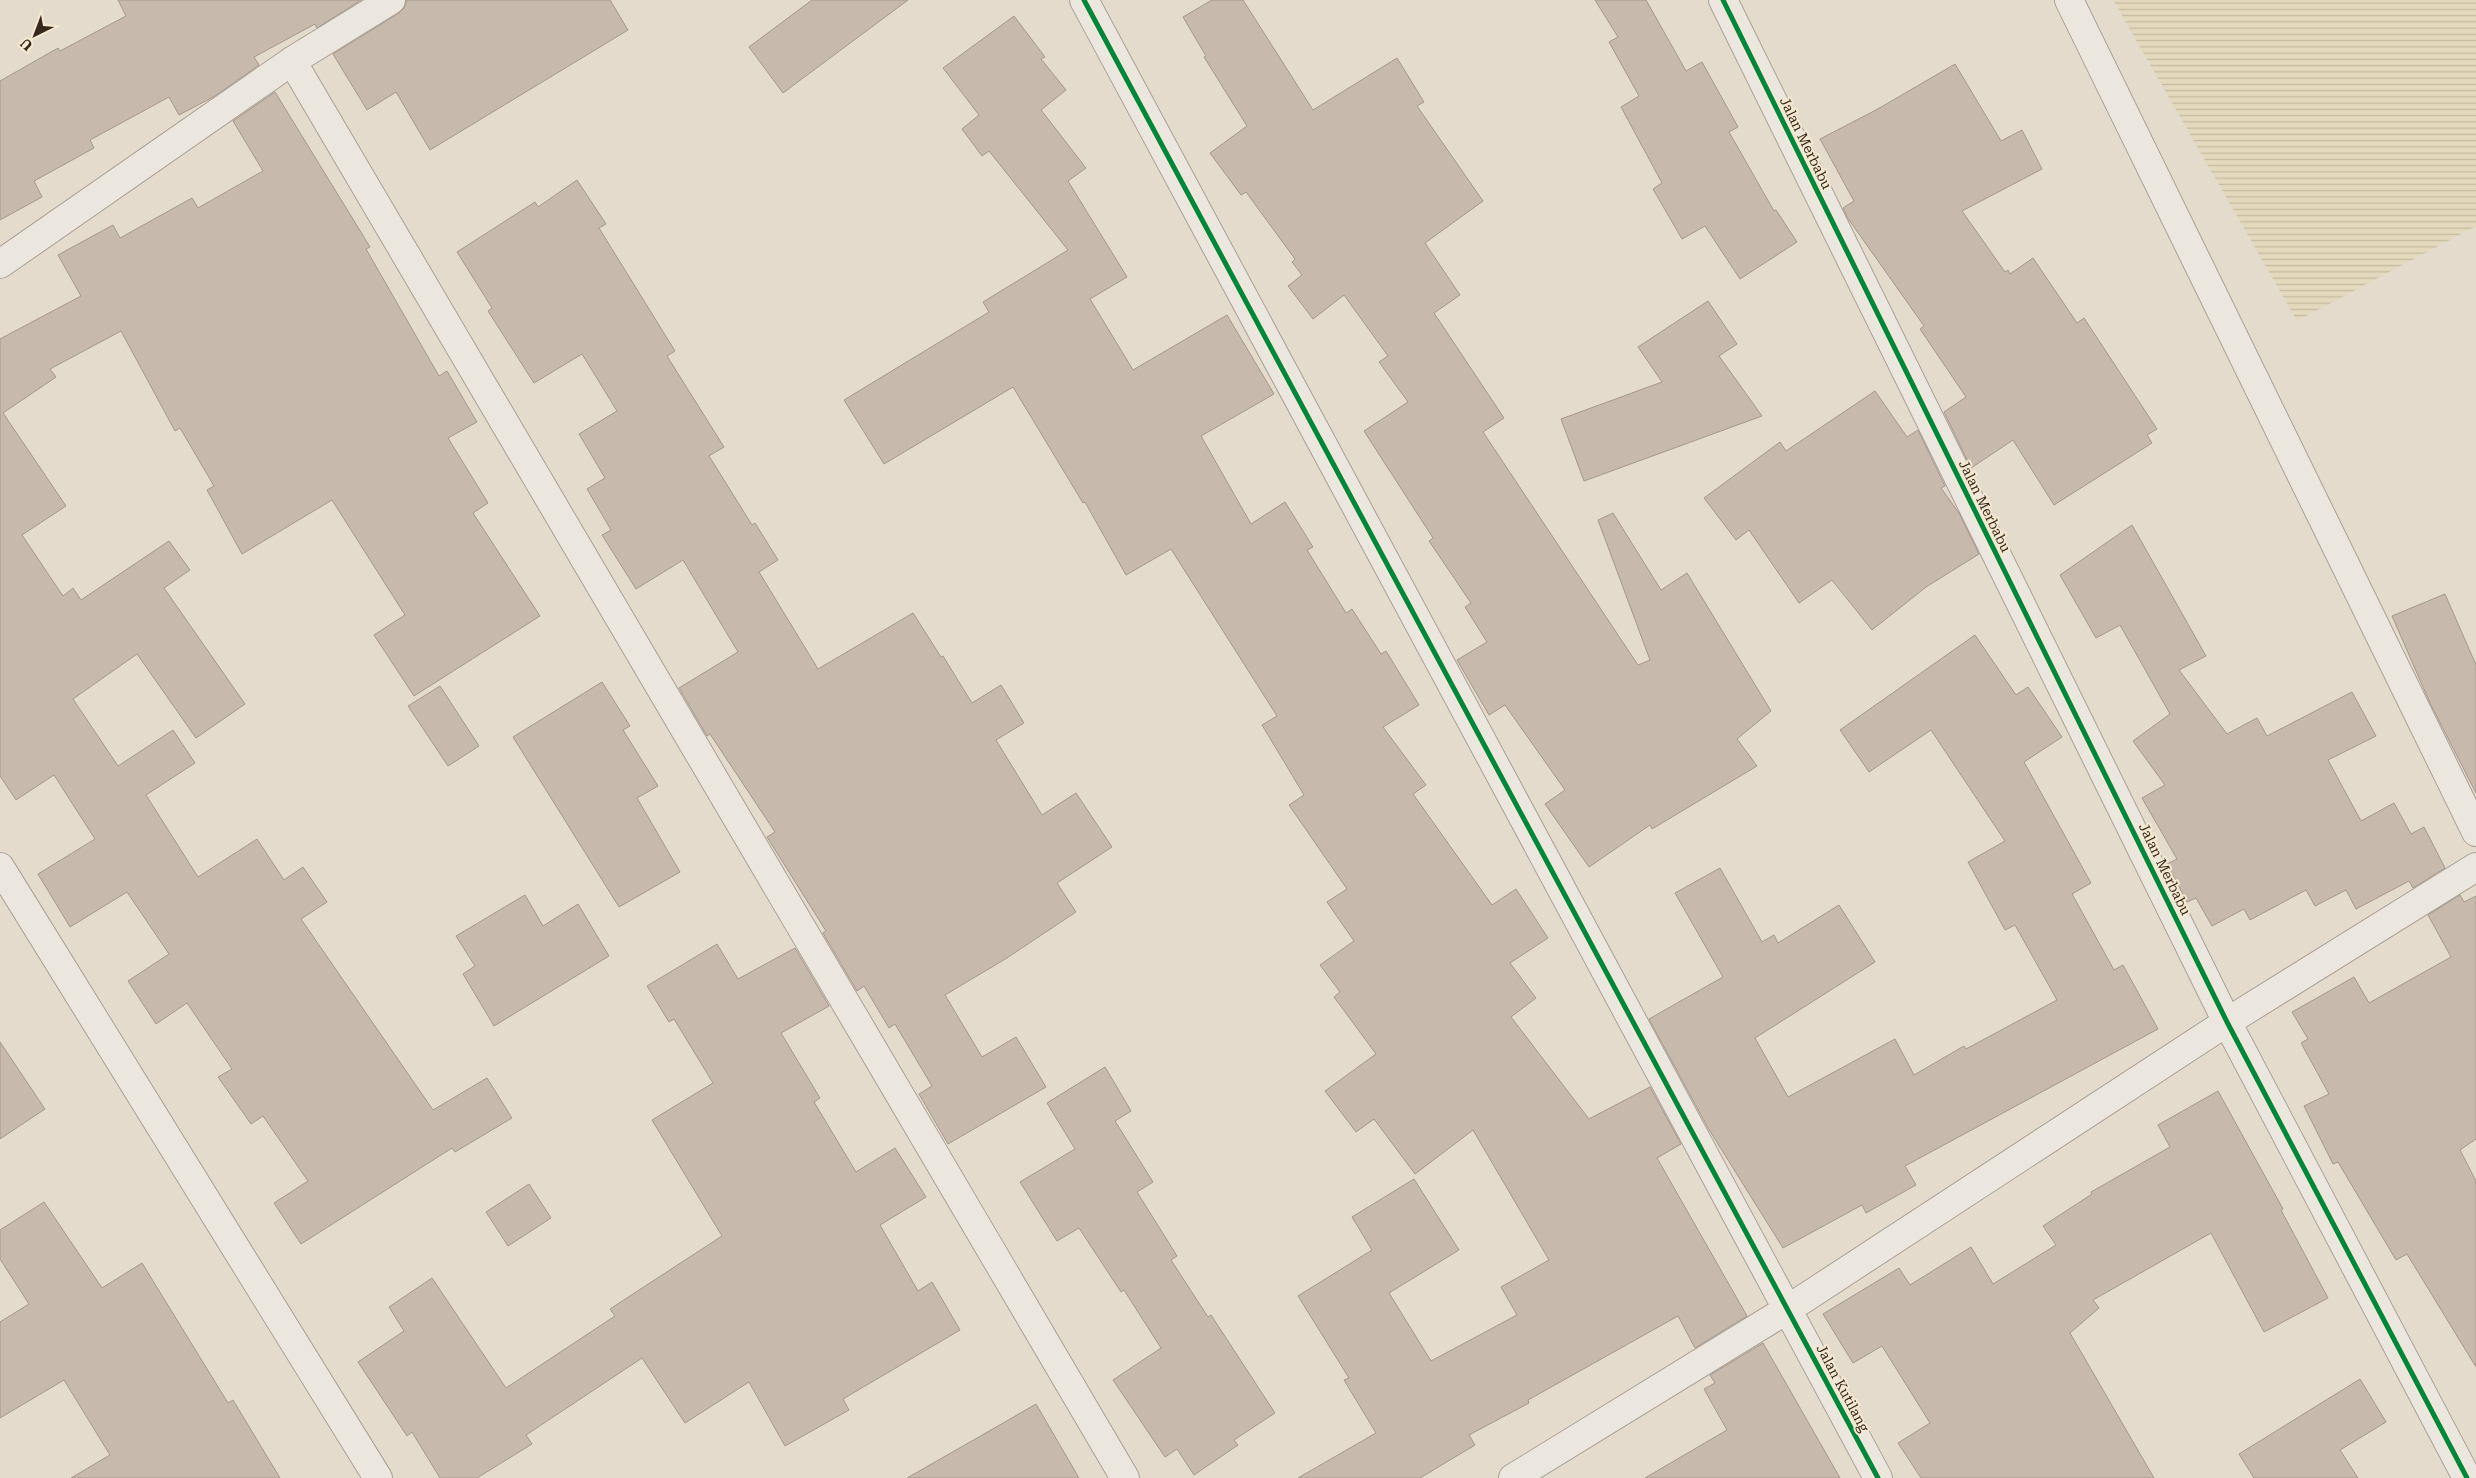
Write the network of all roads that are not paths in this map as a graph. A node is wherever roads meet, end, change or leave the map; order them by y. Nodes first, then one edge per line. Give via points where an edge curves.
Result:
1 (391, 0) edge
2 (1084, 0) edge
3 (1723, 0) edge
4 (2069, 0) edge
5 (292, 61) junction
6 (0, 264) edge
7 (2476, 832) edge
8 (0, 867) edge
9 (2476, 867) edge
10 (2228, 1022) junction
11 (1788, 1309) junction
12 (378, 1478) edge
13 (1124, 1478) edge
14 (1513, 1478) edge
15 (1878, 1478) edge
16 (2467, 1478) edge

1 - 5 street
2 - 11 street, Jalan Kutilang
3 - 10 street, Jalan Merbabu
4 - 7 street
5 - 6 street
5 - 13 street
8 - 12 street
9 - 10 street
10 - 11 street
10 - 16 street, Jalan Merbabu
11 - 14 street
11 - 15 street, Jalan Kutilang

